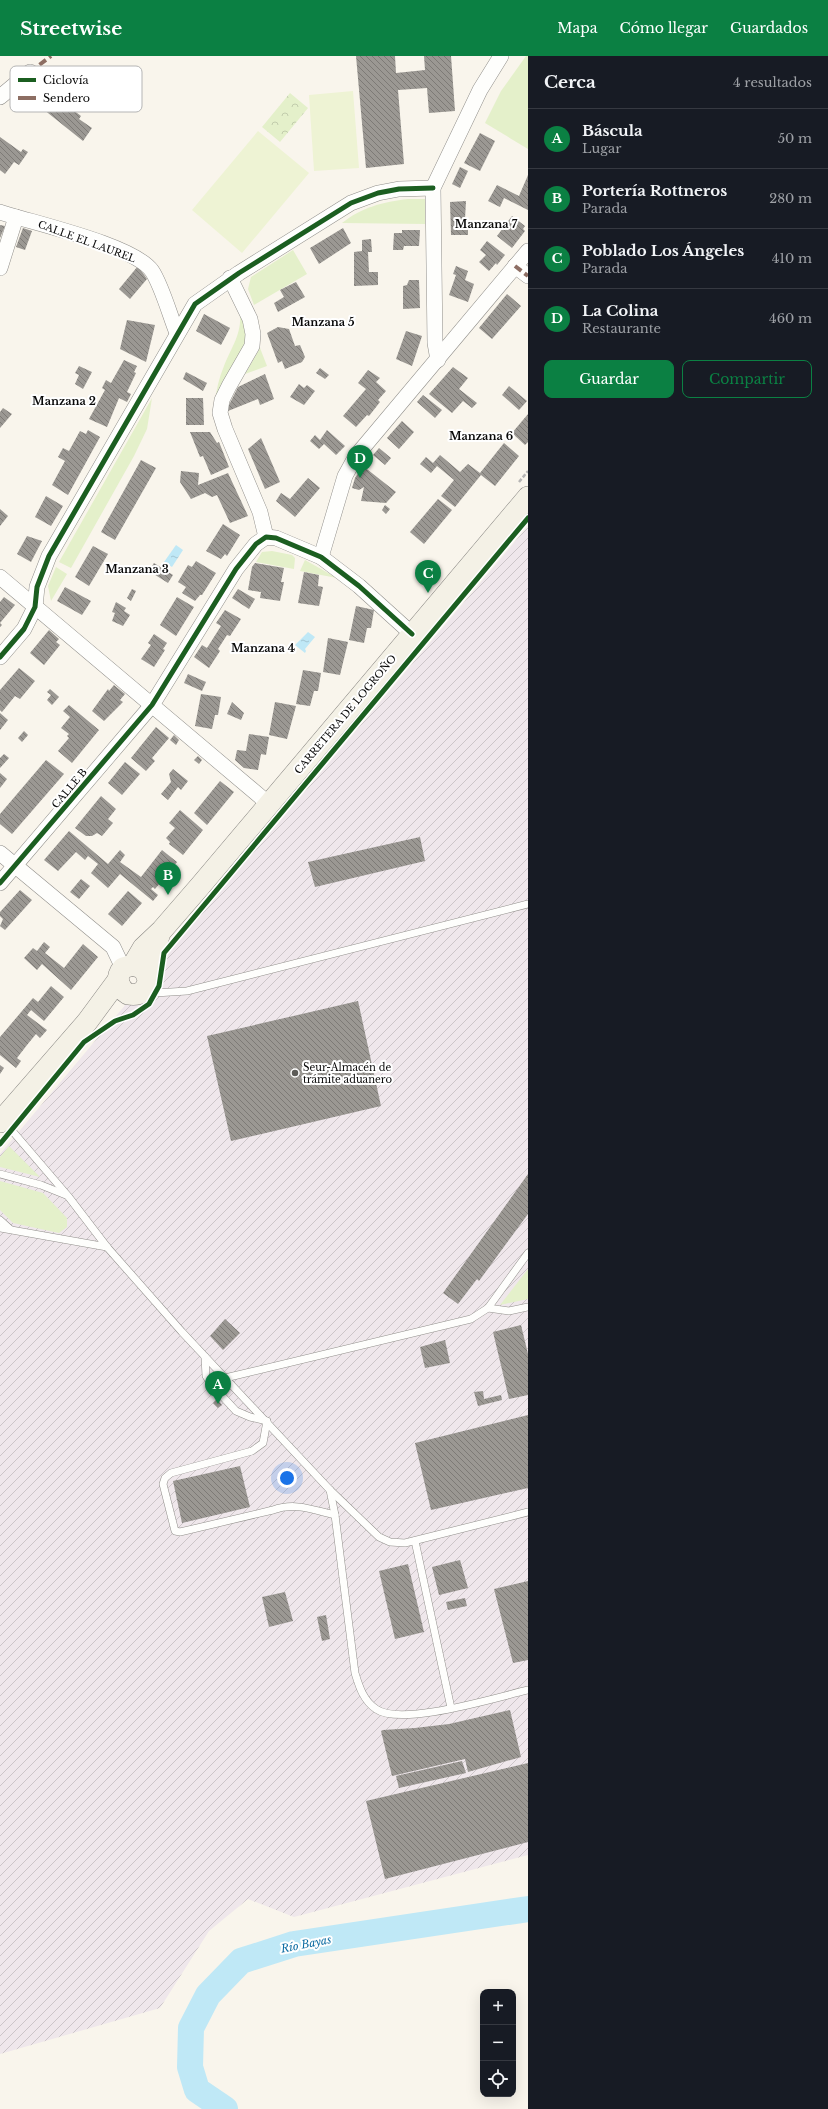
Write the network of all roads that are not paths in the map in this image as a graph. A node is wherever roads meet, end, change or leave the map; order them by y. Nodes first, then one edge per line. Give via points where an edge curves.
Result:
1 (501, 56) edge
2 (10, 89) edge
3 (0, 97) edge
4 (433, 188) junction
5 (0, 212) edge
6 (16, 217) junction
7 (528, 251) edge
8 (516, 266) junction
9 (0, 268) edge
10 (528, 276) edge
11 (230, 278) junction
12 (177, 333) junction
13 (438, 360) junction
14 (528, 497) edge
15 (266, 537) junction
16 (321, 557) junction
17 (0, 577) edge
18 (36, 607) junction
19 (412, 634) junction
20 (0, 657) edge
21 (152, 705) junction
22 (262, 799) junction
23 (0, 853) edge
24 (15, 866) junction
25 (0, 883) edge
26 (528, 904) edge
27 (162, 930) junction
28 (125, 971) junction
29 (143, 987) junction
30 (86, 1022) junction
31 (1, 1121) edge
32 (0, 1174) edge
33 (68, 1196) junction
34 (0, 1220) edge
35 (0, 1228) edge
36 (10, 1229) junction
37 (108, 1247) junction
38 (528, 1253) edge
39 (528, 1307) edge
40 (488, 1308) junction
41 (205, 1357) junction
42 (225, 1378) junction
43 (267, 1422) junction
44 (330, 1490) junction
45 (528, 1512) edge
46 (335, 1515) junction
47 (415, 1541) junction
48 (528, 1690) edge
49 (451, 1708) junction

1 - 4 street via 480,90
2 - 3 street
4 - 11 street via 398,189 351,203
4 - 13 street via 435,343
5 - 6 street, CALLE EL LAUREL
6 - 9 street
6 - 12 street, CALLE EL LAUREL via 123,251 141,260 152,272
7 - 8 street
8 - 10 street
8 - 13 street
11 - 12 street via 195,304
11 - 15 street via 250,319 253,334 252,346 222,400 220,413 260,512
12 - 18 street via 49,556 37,586
13 - 16 street via 356,456 345,476
14 - 19 main road, CARRETERA DE LOGROÑO
15 - 16 street via 276,538
15 - 21 street, CALLE B via 256,544 236,569
16 - 19 street via 359,586
17 - 18 street
18 - 20 street via 24,629
18 - 21 street
19 - 22 main road, CARRETERA DE LOGROÑO
21 - 22 street
21 - 24 street, CALLE B
22 - 27 main road, CARRETERA DE LOGROÑO
23 - 24 street
24 - 25 street, CALLE B
24 - 28 street via 113,947
26 - 29 lane via 187,991 155,993
27 - 28 main road, CARRETERA DE LOGROÑO via 143,948
27 - 29 main road, CARRETERA DE LOGROÑO
28 - 29 main road via 144,969
28 - 29 main road via 123,992
28 - 30 main road, CARRETERA DE LOGROÑO
29 - 30 main road, CARRETERA DE LOGROÑO
30 - 31 main road, CARRETERA DE LOGROÑO
31 - 33 lane
32 - 33 lane via 41,1185
33 - 37 lane
34 - 36 lane
35 - 36 lane
36 - 37 lane
37 - 41 lane
38 - 40 lane
39 - 40 lane via 509,1311
40 - 42 lane via 470,1319
41 - 42 lane
41 - 43 lane via 206,1376 236,1411
42 - 43 lane
43 - 44 lane
43 - 46 lane via 263,1442 252,1451 171,1473 165,1478 163,1484 175,1531 180,1532 286,1505
44 - 46 lane
44 - 47 lane via 379,1537 390,1542
45 - 47 lane
46 - 49 lane via 355,1673 367,1701 377,1710 392,1714 427,1713
47 - 49 lane
48 - 49 lane

